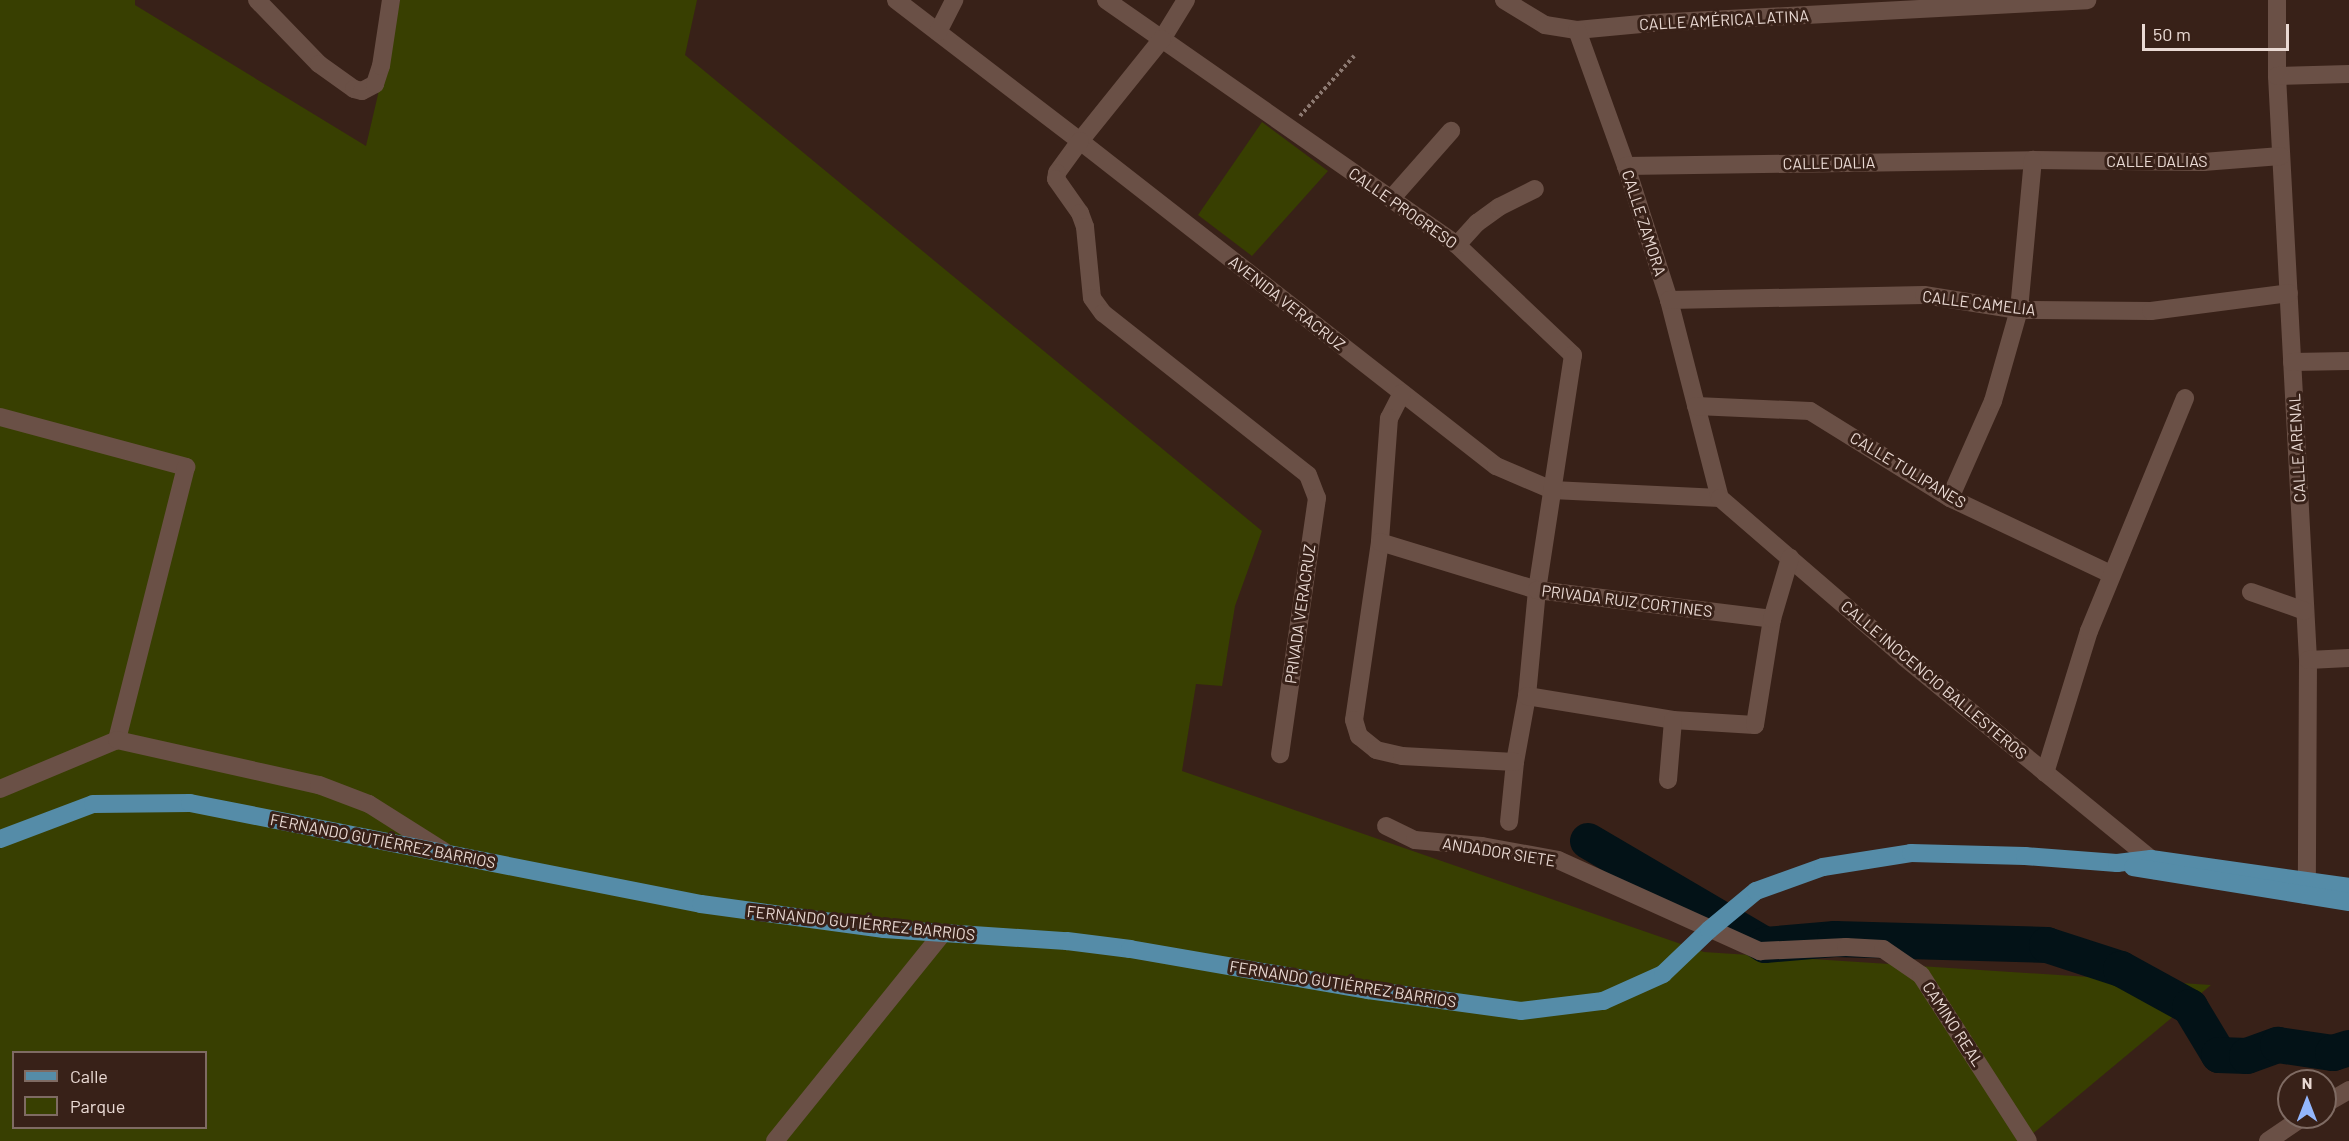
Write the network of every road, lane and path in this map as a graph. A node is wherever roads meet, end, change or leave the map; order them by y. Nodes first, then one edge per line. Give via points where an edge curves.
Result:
1 (257, 0) edge
2 (391, 0) edge
3 (896, 0) edge
4 (954, 0) edge
5 (1106, 0) edge
6 (1186, 0) edge
7 (1504, 0) edge
8 (2087, 0) edge
9 (2277, 0) edge
10 (1577, 30) junction
11 (938, 32) junction
12 (1162, 39) junction
13 (1354, 57) dead end
14 (2349, 74) edge
15 (2277, 76) junction
16 (1289, 128) junction
17 (1451, 131) dead end
18 (1080, 141) junction
19 (2281, 156) junction
20 (2033, 160) junction
21 (1626, 166) junction
22 (1535, 189) dead end
23 (1391, 199) junction
24 (1457, 245) junction
25 (2289, 293) junction
26 (1669, 300) junction
27 (2019, 310) junction
28 (2349, 361) edge
29 (2292, 362) junction
30 (1402, 393) junction
31 (2185, 398) dead end
32 (1696, 406) junction
33 (0, 417) edge
34 (1552, 490) junction
35 (1720, 498) junction
36 (1950, 498) junction
37 (1380, 542) junction
38 (1790, 558) junction
39 (2110, 574) junction
40 (1537, 590) junction
41 (2251, 592) dead end
42 (2305, 611) junction
43 (1772, 619) junction
44 (2349, 658) edge
45 (2308, 660) junction
46 (1527, 696) junction
47 (1673, 720) junction
48 (117, 740) junction
49 (1280, 754) dead end
50 (1515, 762) junction
51 (2044, 773) junction
52 (1668, 780) dead end
53 (0, 789) edge
54 (1509, 822) dead end
55 (1386, 826) dead end
56 (0, 839) edge
57 (445, 852) junction
58 (2153, 866) junction
59 (2305, 888) junction
60 (2349, 888) edge
61 (2349, 902) edge
62 (1714, 925) junction
63 (942, 934) junction
64 (2286, 1129) edge
65 (775, 1141) edge
66 (2028, 1141) edge
67 (2268, 1141) edge

1 - 2 street via 319,64 362,91 375,84 381,66
3 - 11 street, AVENIDA VERACRUZ
4 - 11 street
5 - 12 street, CALLE PROGRESO
6 - 12 street
7 - 10 street via 1545,25
8 - 10 street, CALLE AMÉRICA LATINA
9 - 15 street, CALLE ARENAL
10 - 21 street, CALLE ZAMORA
11 - 18 street, AVENIDA VERACRUZ
12 - 16 street, CALLE PROGRESO
12 - 18 street
13 - 16 path
14 - 15 street
15 - 19 street, CALLE ARENAL
16 - 23 street, CALLE PROGRESO
17 - 23 street
18 - 30 street, AVENIDA VERACRUZ
18 - 49 street, PRIVADA VERACRUZ via 1056,179 1085,227 1092,298 1103,313 1308,475 1317,498
19 - 20 street, CALLE DALIAS via 2203,162
19 - 25 street, CALLE ARENAL
20 - 21 street, CALLE DALIA
20 - 27 street
21 - 26 street, CALLE ZAMORA
22 - 24 street via 1499,207
23 - 24 street, CALLE PROGRESO
24 - 34 street, CALLE PROGRESO via 1573,355
25 - 27 street, CALLE CAMELIA via 2151,311
25 - 29 street, CALLE ARENAL
26 - 27 street, CALLE CAMELIA via 1924,295
26 - 32 street, CALLE ZAMORA
27 - 36 street via 1993,401
28 - 29 street
29 - 42 street, CALLE ARENAL
30 - 34 street, AVENIDA VERACRUZ via 1496,466
30 - 37 street via 1389,418
31 - 39 street
32 - 35 street, CALLE ZAMORA
32 - 36 street, CALLE TULIPANES via 1810,411
33 - 48 street via 186,467
34 - 35 street, AVENIDA VERACRUZ
34 - 40 street
35 - 38 street, CALLE INOCENCIO BALLESTEROS
36 - 39 street, CALLE TULIPANES
37 - 40 street, PRIVADA RUIZ CORTINES
37 - 50 street via 1354,720 1359,736 1376,750 1402,756
38 - 43 street
38 - 51 street, CALLE INOCENCIO BALLESTEROS
39 - 51 street
40 - 43 street, PRIVADA RUIZ CORTINES
40 - 46 street
41 - 42 street
42 - 45 street, CALLE ARENAL
43 - 47 street via 1755,725
44 - 45 street
45 - 59 street, CALLE ARENAL
46 - 47 street
46 - 50 street
47 - 52 street
48 - 53 street
48 - 57 street via 319,785 369,804
50 - 54 street
51 - 58 street, CALLE INOCENCIO BALLESTEROS
55 - 62 street, ANDADOR SIETE via 1415,840 1482,846 1558,860
56 - 57 main road, FERNANDO GUTIÉRREZ BARRIOS via 93,804 190,803
57 - 63 main road, FERNANDO GUTIÉRREZ BARRIOS via 701,904 821,922
58 - 59 main road
58 - 62 main road, FERNANDO GUTIÉRREZ BARRIOS via 2025,856 1911,853 1823,867 1756,891
59 - 60 main road
59 - 61 main road
62 - 63 main road, FERNANDO GUTIÉRREZ BARRIOS via 1663,974 1603,1000 1521,1011 1368,990 1130,949
62 - 66 street, CAMINO REAL via 1760,951 1883,949 1921,975
63 - 65 street
64 - 67 street

